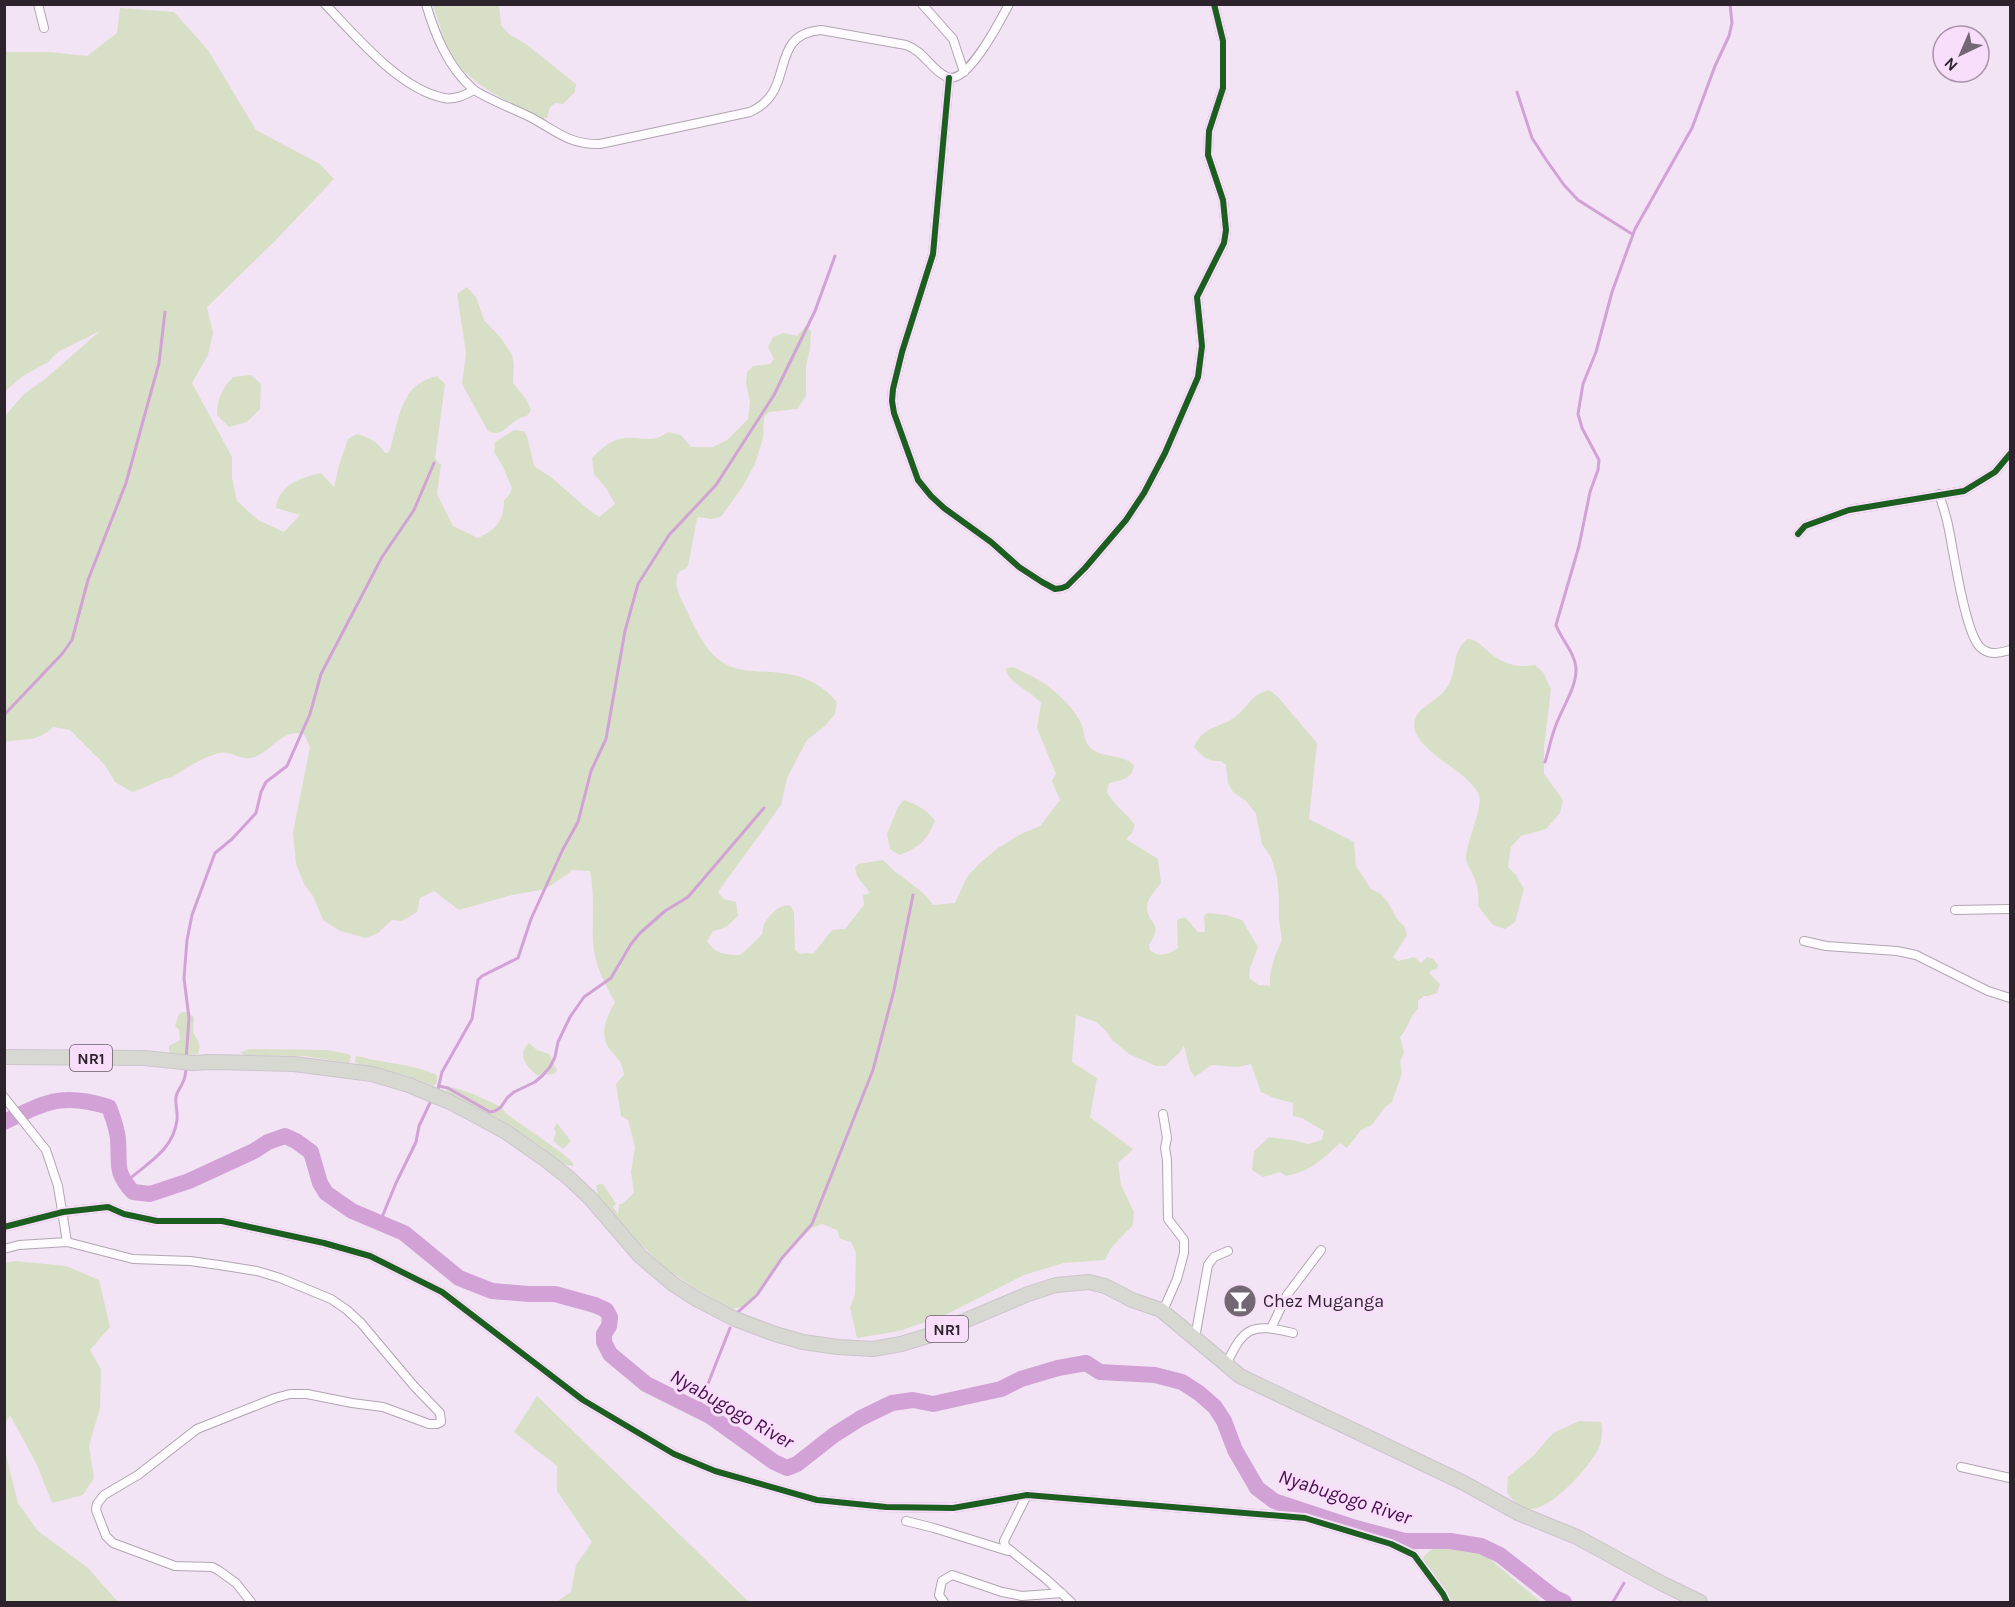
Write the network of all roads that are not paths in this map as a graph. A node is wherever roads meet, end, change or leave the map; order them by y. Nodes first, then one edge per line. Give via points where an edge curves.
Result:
1 (38, 4) edge
2 (324, 4) edge
3 (426, 4) edge
4 (922, 4) edge
5 (1009, 4) edge
6 (1214, 4) edge
7 (44, 28) dead end
8 (964, 72) junction
9 (949, 78) junction
10 (474, 90) junction
11 (2010, 454) edge
12 (1939, 494) junction
13 (1798, 534) dead end
14 (2010, 650) edge
15 (2010, 909) edge
16 (1955, 910) dead end
17 (1804, 941) dead end
18 (2010, 998) edge
19 (4, 1057) edge
20 (6, 1098) edge
21 (1163, 1114) dead end
22 (63, 1212) junction
23 (4, 1227) edge
24 (67, 1242) junction
25 (4, 1249) edge
26 (1321, 1250) dead end
27 (1228, 1251) dead end
28 (1161, 1311) junction
29 (1271, 1328) junction
30 (1293, 1333) dead end
31 (1194, 1340) junction
32 (1226, 1365) junction
33 (1961, 1467) dead end
34 (2010, 1478) edge
35 (1027, 1495) junction
36 (906, 1521) dead end
37 (1010, 1551) junction
38 (1062, 1593) junction
39 (251, 1602) edge
40 (944, 1602) edge
41 (1071, 1602) edge
42 (1447, 1602) edge
43 (1700, 1602) edge

1 - 7 street
2 - 10 street via 388,69 426,92 459,98
3 - 10 street via 441,46
4 - 8 street via 953,39
5 - 8 street via 988,42
6 - 9 street via 1223,41 1222,88 1209,131 1208,155 1223,200 1226,230 1224,243 1197,297 1202,346 1198,377 1144,493 1085,568 1062,588 1055,589 1019,567 931,496 918,480 894,413 893,389 902,352 933,254
8 - 9 street
9 - 10 street via 915,48 811,31 790,45 778,85 759,108 600,144 580,144
11 - 12 street via 1995,472 1964,490
12 - 13 street via 1849,510 1805,526
12 - 14 street via 1975,640 1988,652
15 - 16 street
17 - 18 street via 1916,955
19 - 28 highway, NR1 via 294,1064 372,1074 409,1084 506,1132 568,1178 601,1209 640,1256 673,1284 735,1319 803,1342 873,1349 901,1344 1028,1294 1074,1282 1105,1286
20 - 22 street via 46,1150
21 - 28 street via 1168,1218 1184,1240 1184,1253 1177,1279
22 - 23 street
22 - 24 street
22 - 35 street via 108,1208 157,1221 222,1221 370,1256 441,1292 614,1420 674,1454 723,1473 817,1500 886,1507 953,1508
24 - 25 street
24 - 39 street via 133,1259 190,1261 257,1271 331,1299 361,1323 440,1413 441,1422 429,1424 382,1407 290,1394 197,1429 97,1504 101,1527 113,1543 176,1566 212,1567 236,1583
26 - 29 street via 1287,1295
27 - 31 street via 1214,1257 1208,1265
28 - 31 highway, NR1
29 - 30 street
29 - 32 street via 1245,1333
31 - 32 highway, NR1
32 - 43 highway, NR1 via 1240,1376 1464,1483 1518,1513 1577,1537
33 - 34 street
35 - 37 street via 1004,1541
35 - 42 street via 1305,1518 1391,1544 1414,1555
36 - 37 street
37 - 38 street
38 - 40 street via 1022,1596 952,1575 942,1581 939,1595
38 - 41 street

